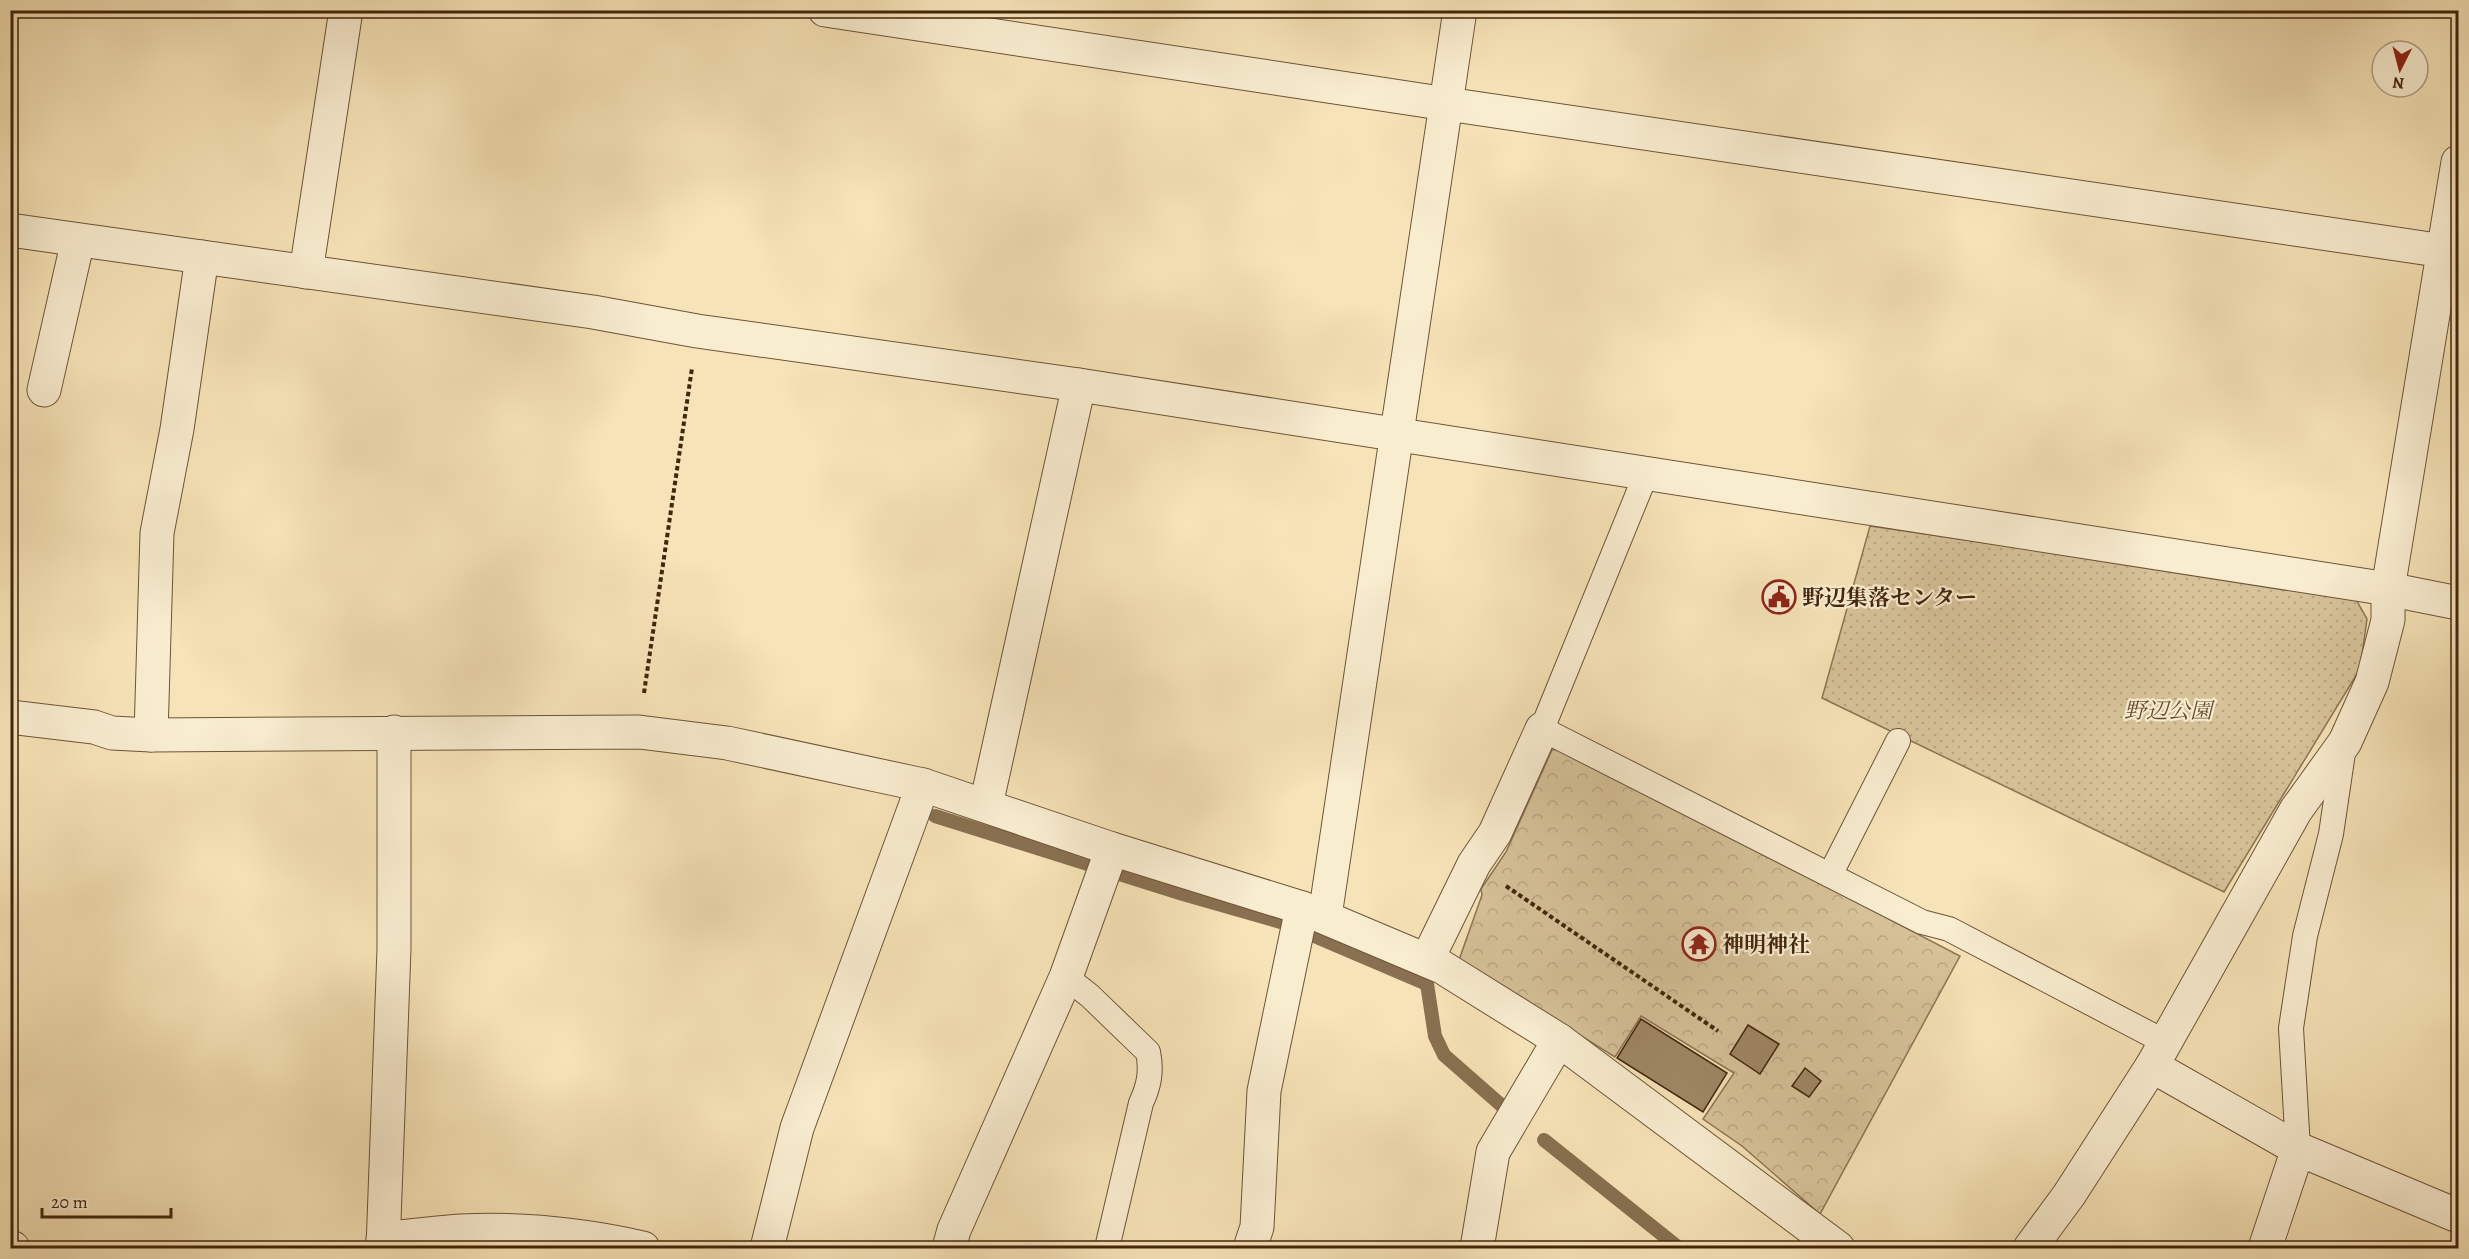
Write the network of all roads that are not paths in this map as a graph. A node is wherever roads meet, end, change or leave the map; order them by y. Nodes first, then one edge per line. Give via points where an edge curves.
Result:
1 (346, 10) edge
2 (825, 10) edge
3 (1460, 10) edge
4 (1447, 105) junction
5 (2458, 162) edge
6 (10, 230) edge
7 (78, 240) junction
8 (202, 257) junction
9 (2448, 267) edge
10 (306, 272) junction
11 (1079, 385) junction
12 (44, 390) dead end
13 (1395, 435) junction
14 (1646, 474) junction
15 (2388, 590) junction
16 (2458, 603) edge
17 (10, 717) edge
18 (1542, 729) junction
19 (394, 732) junction
20 (151, 735) junction
21 (1898, 741) dead end
22 (2345, 742) junction
23 (923, 785) junction
24 (986, 805) junction
25 (1112, 849) junction
26 (1830, 875) junction
27 (1313, 912) junction
28 (1427, 960) junction
29 (1066, 977) junction
30 (1559, 1040) junction
31 (2159, 1054) junction
32 (2298, 1149) junction
33 (2458, 1216) edge
34 (383, 1244) edge
35 (643, 1248) edge
36 (767, 1248) edge
37 (949, 1248) edge
38 (1107, 1248) edge
39 (1250, 1248) edge
40 (1477, 1248) edge
41 (1838, 1248) edge
42 (2030, 1248) edge
43 (2265, 1248) edge

1 - 10 street
2 - 4 street
3 - 4 street
4 - 9 street
4 - 13 street
5 - 9 street
6 - 7 street
7 - 8 street
7 - 12 street
8 - 10 street
8 - 20 street via 177,429 157,533
9 - 15 street
10 - 11 street
11 - 13 street
11 - 24 street
13 - 14 street
13 - 27 street
14 - 15 street
14 - 18 lane
15 - 16 street
15 - 22 street via 2388,620 2372,682
17 - 20 street
18 - 26 lane
18 - 28 street via 1495,833 1474,864
19 - 20 street
19 - 23 street via 639,732 727,743
19 - 34 street via 394,949
21 - 26 lane
22 - 31 street via 2296,810
22 - 32 lane via 2331,834 2305,936 2291,1028
23 - 24 street
23 - 36 street via 797,1128
24 - 25 street
25 - 27 street
25 - 29 street
26 - 31 lane via 1923,922 1948,929
27 - 28 street
27 - 39 street via 1264,1091 1257,1227
28 - 30 street
29 - 37 street
29 - 38 lane via 1148,1052 1150,1062 1149,1087 1141,1103
30 - 40 street via 1493,1152
30 - 41 street
31 - 32 street
31 - 42 street via 2069,1195
32 - 33 street
32 - 43 street
34 - 35 street via 462,1231 507,1231 605,1240

